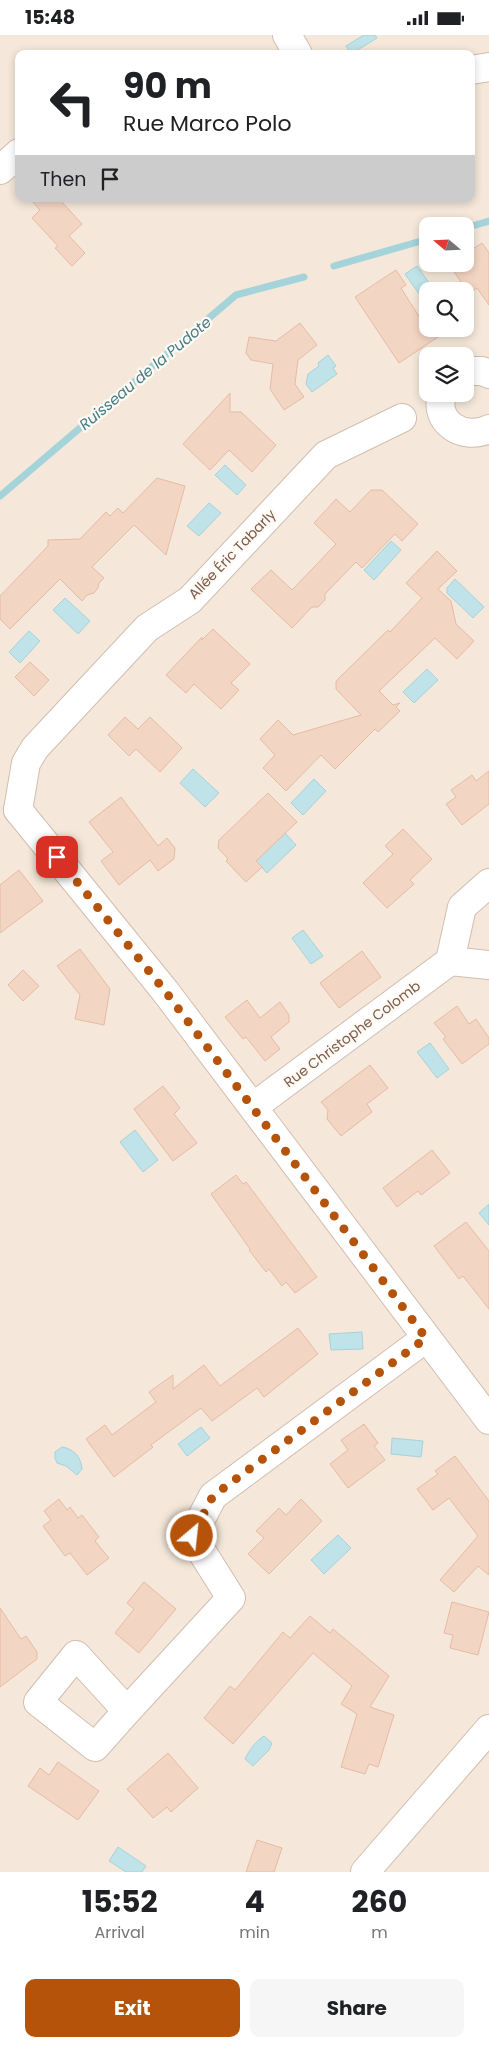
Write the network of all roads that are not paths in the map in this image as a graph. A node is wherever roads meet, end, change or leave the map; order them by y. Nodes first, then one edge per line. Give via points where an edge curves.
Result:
1 (287, 35) edge
2 (296, 50) edge
3 (489, 67) edge
4 (475, 69) edge
5 (15, 157) edge
6 (0, 170) edge
7 (474, 371) edge
8 (489, 374) edge
9 (441, 402) edge
10 (402, 418) dead end
11 (489, 429) edge
12 (9, 813) edge
13 (489, 883) edge
14 (450, 961) junction
15 (489, 965) edge
16 (253, 1107) junction
17 (426, 1338) junction
18 (489, 1419) edge
19 (126, 1711) dead end
20 (489, 1729) edge
21 (365, 1872) edge

1 - 2 street
3 - 4 street
5 - 6 street
7 - 8 street
9 - 11 street via 445,418 452,427 472,434
10 - 12 street, Allée Éric Tabarly via 326,455 190,600 147,628 35,748 26,763
12 - 16 street via 165,991
13 - 14 street via 462,907
14 - 15 street
14 - 16 street, Rue Christophe Colomb
16 - 17 street
17 - 18 street
17 - 19 street via 213,1496 192,1536 231,1598
20 - 21 street

